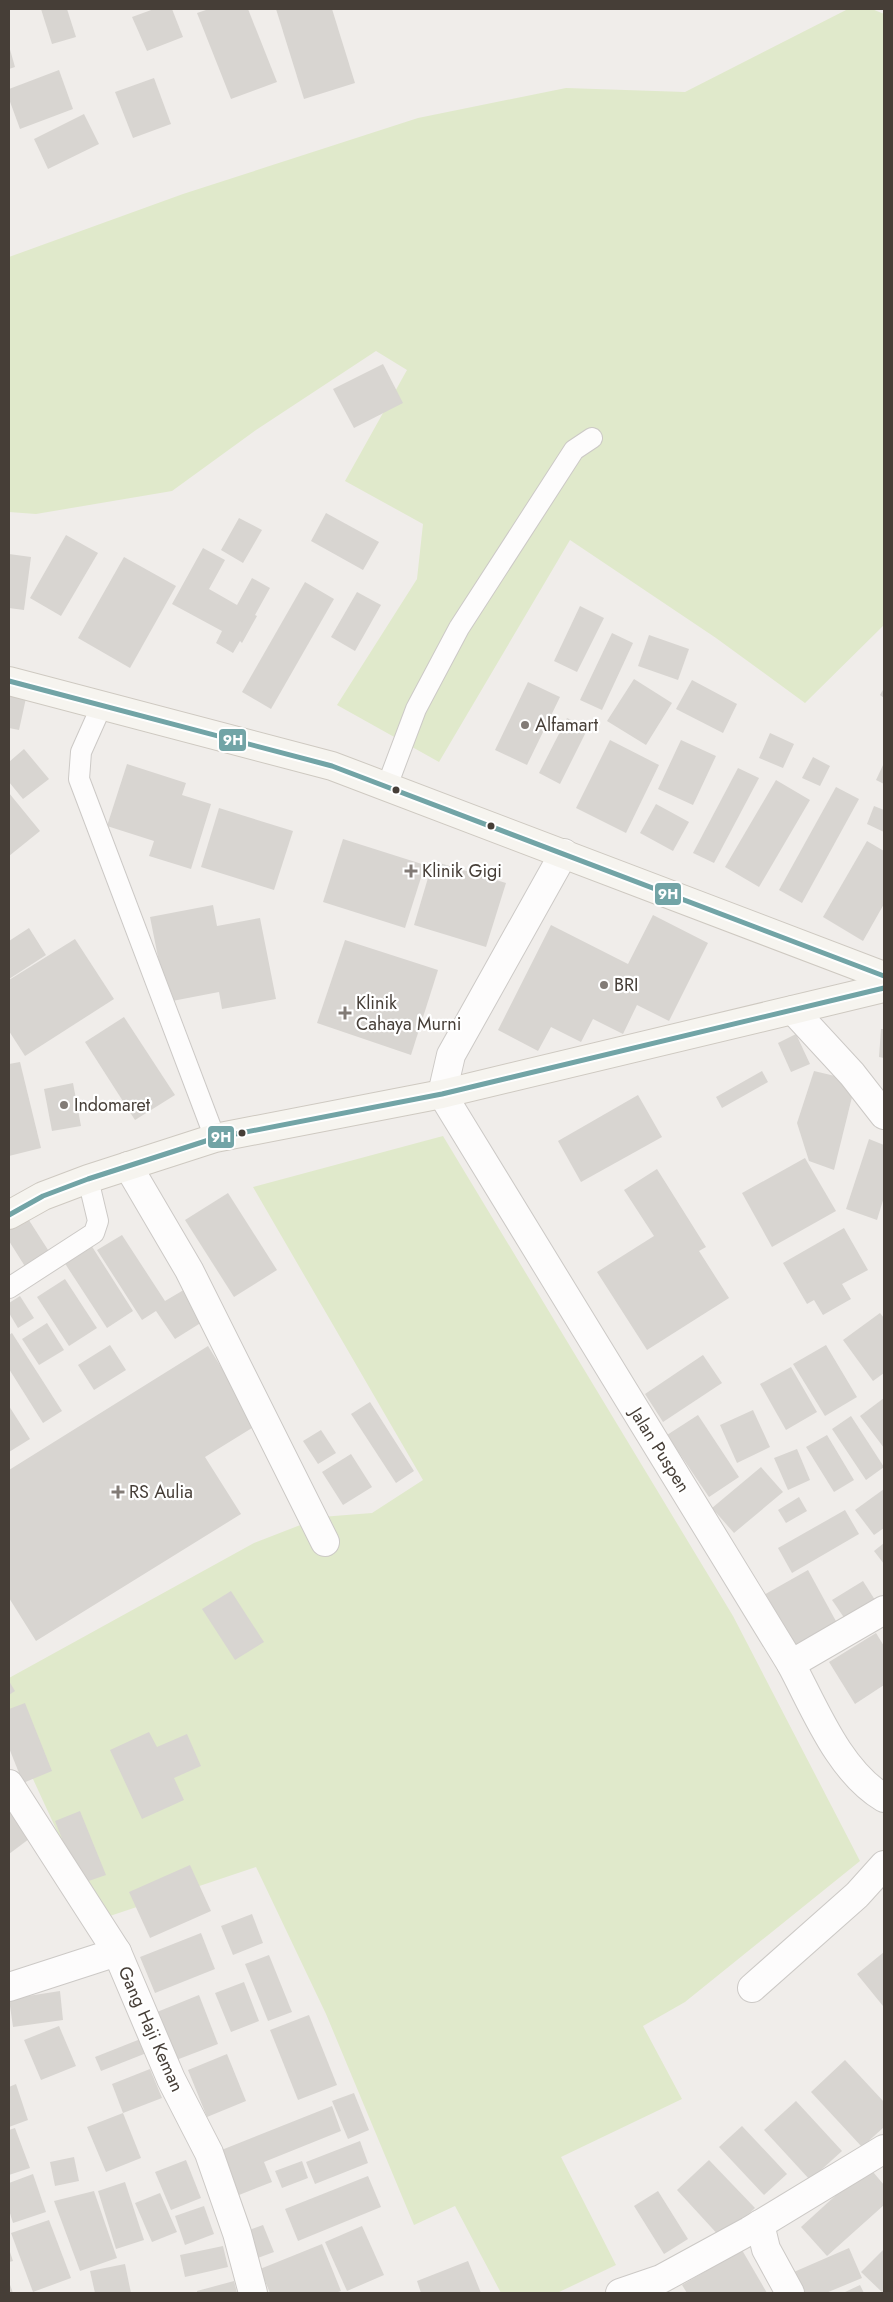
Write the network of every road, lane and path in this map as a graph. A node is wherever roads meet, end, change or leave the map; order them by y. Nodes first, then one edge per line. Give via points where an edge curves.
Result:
1 (592, 438) dead end
2 (9, 681) edge
3 (102, 705) junction
4 (387, 786) junction
5 (564, 853) junction
6 (884, 976) edge
7 (884, 988) edge
8 (793, 1010) junction
9 (442, 1094) junction
10 (884, 1115) edge
11 (215, 1138) junction
12 (128, 1166) junction
13 (88, 1179) junction
14 (9, 1215) edge
15 (9, 1288) edge
16 (325, 1542) dead end
17 (884, 1610) edge
18 (791, 1664) junction
19 (9, 1784) edge
20 (884, 1798) edge
21 (884, 1865) edge
22 (116, 1952) junction
23 (9, 1988) edge
24 (752, 1988) dead end
25 (884, 2149) edge
26 (760, 2224) junction
27 (253, 2293) edge
28 (620, 2293) edge
29 (790, 2293) edge

1 - 4 lane via 574,450 459,628 416,709
2 - 3 street
3 - 4 street via 332,766
3 - 11 lane via 81,752 79,779
4 - 5 street
5 - 6 street
5 - 9 street via 451,1055
7 - 8 street
8 - 9 street
8 - 10 street via 852,1074
9 - 11 street
9 - 18 street, Jalan Puspen
11 - 12 street
12 - 13 street
12 - 16 street via 189,1270
13 - 14 street via 43,1196
13 - 15 lane via 98,1221 94,1233
17 - 18 street
18 - 20 street, Jalan Puspen via 831,1741 857,1774
19 - 22 street, Gang Haji Keman
21 - 24 street via 857,1894
22 - 23 street
22 - 27 street, Gang Haji Keman via 171,2079 209,2153 237,2233
25 - 26 street
26 - 28 street via 661,2279
26 - 29 street via 766,2249

